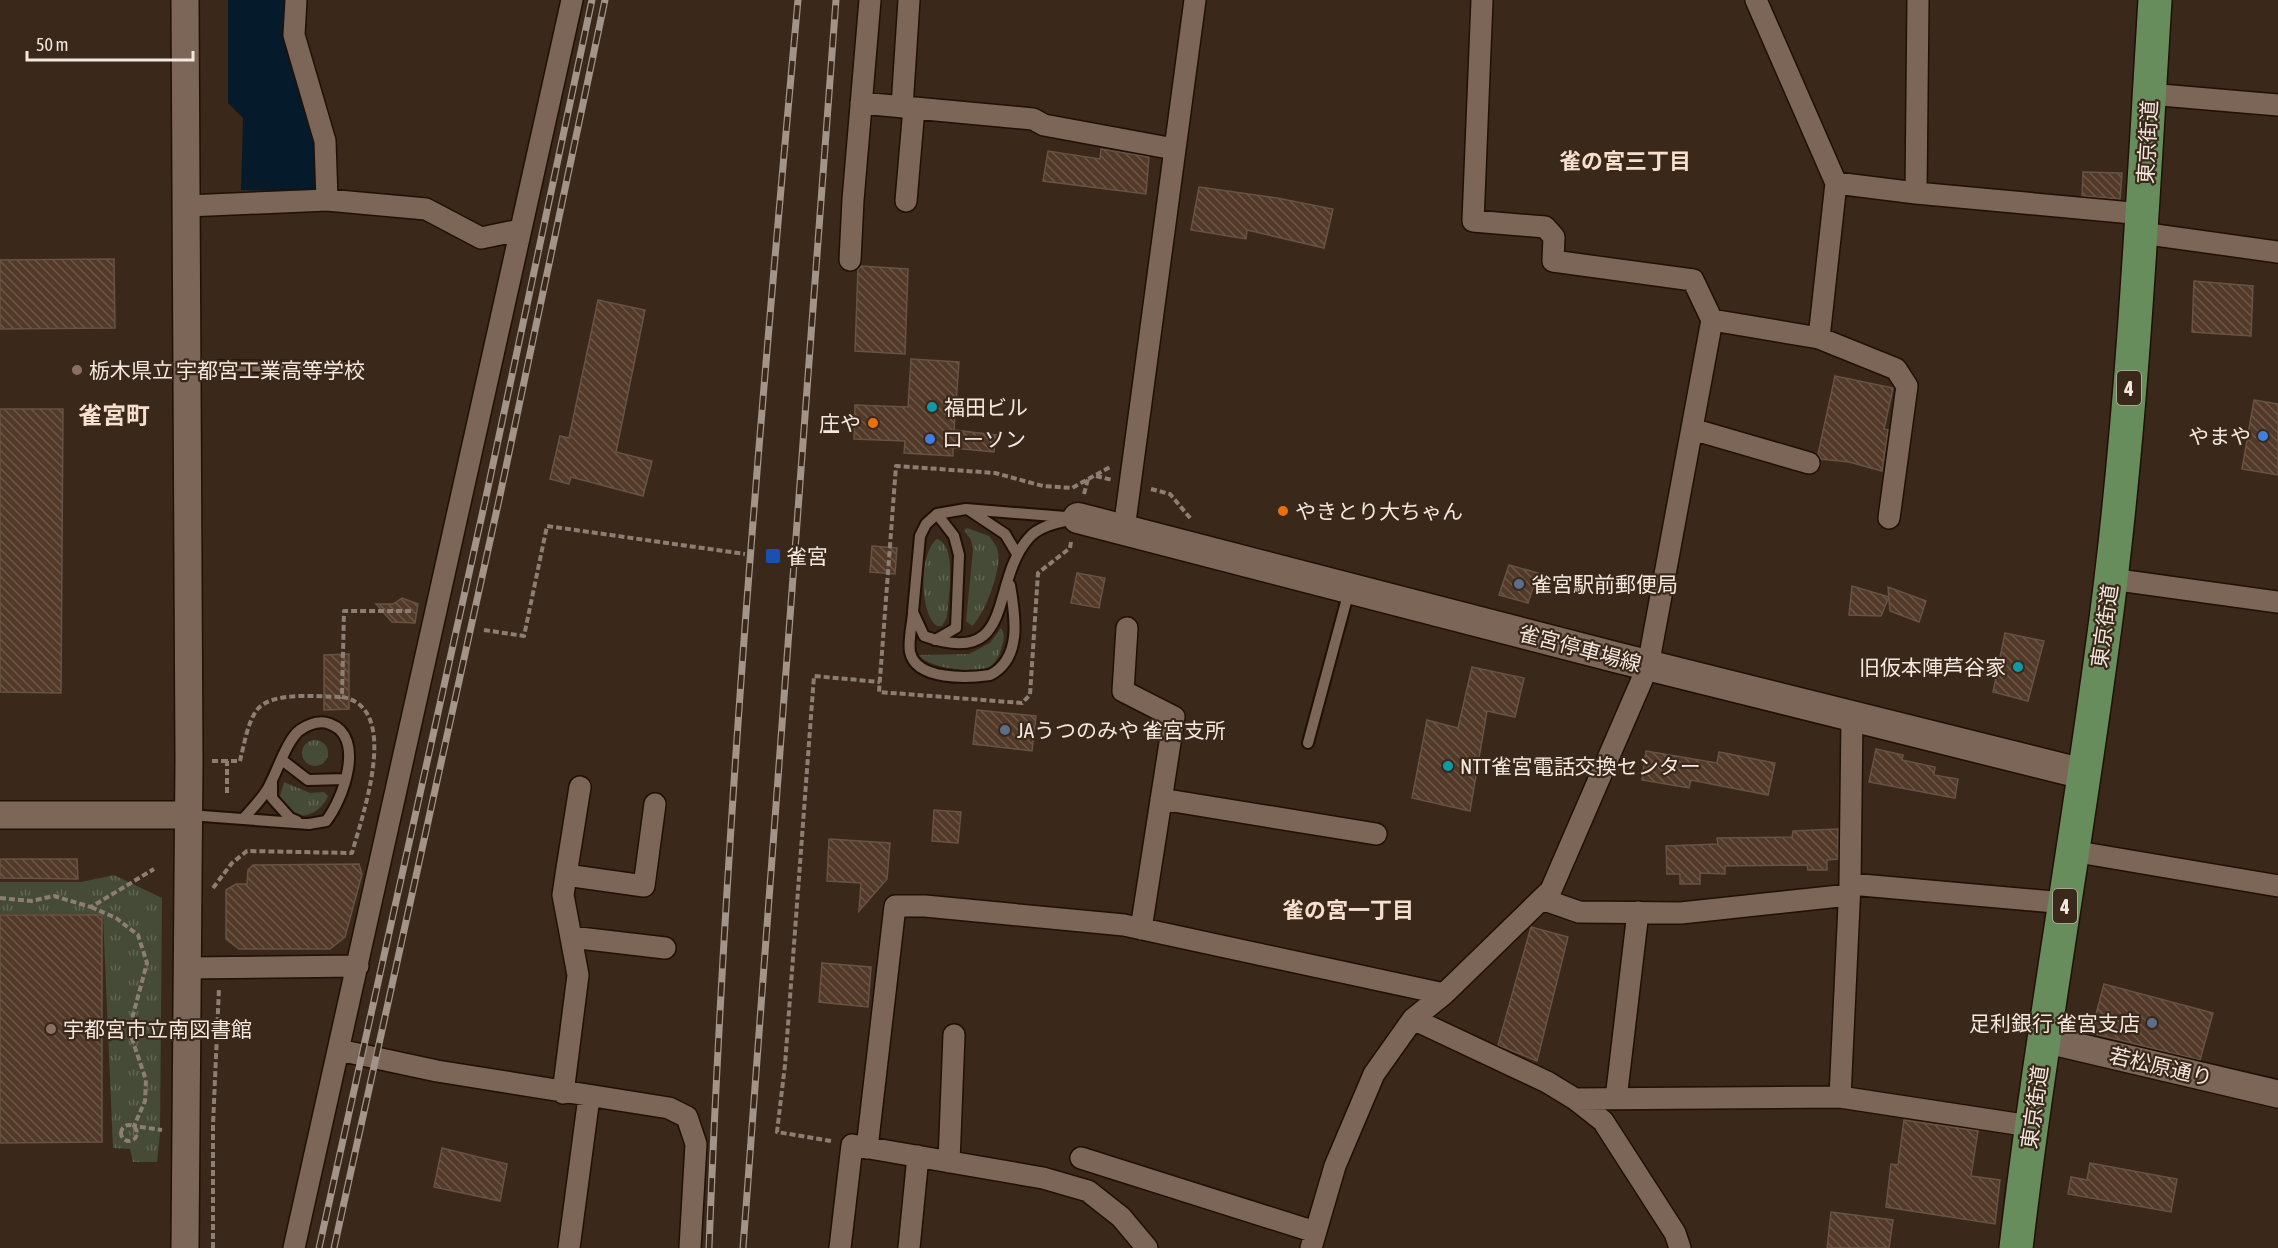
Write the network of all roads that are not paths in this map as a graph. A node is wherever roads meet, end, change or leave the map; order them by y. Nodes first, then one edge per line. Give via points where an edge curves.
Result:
1 (184, 0) edge
2 (296, 0) edge
3 (572, 0) edge
4 (870, 0) edge
5 (909, 0) edge
6 (1195, 0) edge
7 (1482, 0) edge
8 (1755, 0) edge
9 (1918, 0) edge
10 (2155, 0) edge
11 (2149, 94) junction
12 (861, 103) junction
13 (2278, 105) edge
14 (908, 107) junction
15 (1174, 148) junction
16 (1836, 183) junction
17 (1916, 193) junction
18 (327, 200) junction
19 (906, 201) dead end
20 (187, 206) junction
21 (2142, 224) junction
22 (520, 230) junction
23 (2278, 252) edge
24 (850, 261) dead end
25 (1712, 320) junction
26 (1819, 338) junction
27 (188, 366) junction
28 (354, 366) dead end
29 (1692, 429) junction
30 (1809, 463) dead end
31 (966, 509) junction
32 (937, 514) junction
33 (1078, 518) junction
34 (1889, 518) dead end
35 (1124, 529) junction
36 (1017, 554) junction
37 (2111, 579) junction
38 (1009, 582) junction
39 (1350, 588) junction
40 (2278, 602) edge
41 (913, 612) junction
42 (1127, 628) dead end
43 (935, 640) junction
44 (1648, 666) junction
45 (1852, 717) junction
46 (1308, 742) dead end
47 (282, 760) junction
48 (2084, 774) junction
49 (345, 779) junction
50 (272, 781) junction
51 (580, 787) dead end
52 (1161, 799) junction
53 (655, 804) dead end
54 (0, 815) edge
55 (189, 815) junction
56 (243, 819) junction
57 (309, 824) junction
58 (1376, 834) dead end
59 (2072, 851) junction
60 (566, 875) junction
61 (2278, 886) edge
62 (1849, 889) junction
63 (1542, 898) junction
64 (2066, 903) junction
65 (1638, 912) junction
66 (1141, 928) junction
67 (571, 937) junction
68 (665, 948) dead end
69 (358, 966) junction
70 (186, 968) junction
71 (1444, 994) junction
72 (1413, 1019) junction
73 (954, 1035) dead end
74 (2044, 1039) junction
75 (339, 1050) junction
76 (563, 1093) junction
77 (2278, 1094) edge
78 (589, 1097) junction
79 (1840, 1097) junction
80 (1575, 1099) junction
81 (1616, 1099) junction
82 (2030, 1126) junction
83 (860, 1147) junction
84 (918, 1156) junction
85 (1081, 1158) dead end
86 (949, 1162) junction
87 (1313, 1240) edge
88 (185, 1248) edge
89 (294, 1248) edge
90 (569, 1248) edge
91 (690, 1248) edge
92 (840, 1248) edge
93 (909, 1248) edge
94 (1147, 1248) edge
95 (1680, 1248) edge
96 (2016, 1248) edge

1 - 20 street
2 - 18 street via 294,35 325,141
3 - 22 street
4 - 12 street
5 - 14 street
6 - 15 street
7 - 25 street via 1473,221 1545,227 1554,237 1553,261 1693,280
8 - 16 street
9 - 17 street
10 - 11 highway, 東京街道 / 4
11 - 13 street
11 - 21 highway, 東京街道 / 4
12 - 14 street
12 - 24 street
14 - 15 street via 1033,119 1044,125
14 - 19 street
15 - 35 street
16 - 17 street
16 - 26 street
17 - 21 street
18 - 20 street
18 - 22 street via 426,209 481,238
20 - 27 street
21 - 23 street
21 - 37 highway, 東京街道 / 4
22 - 69 street
25 - 26 street
25 - 29 street
26 - 34 street via 1896,369 1907,386
27 - 28 lane
27 - 55 street
29 - 30 street
29 - 44 street
31 - 32 lane
31 - 33 lane
31 - 36 lane via 1000,530
32 - 41 lane via 920,536
32 - 43 lane via 954,536 959,555 956,628
33 - 35 main road, 雀宮停車場線
33 - 36 lane via 1047,526 1029,537
35 - 39 main road, 雀宮停車場線
36 - 38 lane
37 - 40 street
37 - 48 highway, 東京街道 / 4
38 - 41 lane via 1015,616 1014,641 1004,664 990,675 943,674 917,664 910,652
38 - 43 lane via 993,621 973,644
39 - 44 main road, 雀宮停車場線
39 - 46 lane
41 - 43 lane via 924,636
42 - 52 street via 1123,691 1174,717
44 - 45 main road, 雀宮停車場線
44 - 63 street via 1551,890
45 - 48 main road, 雀宮停車場線
45 - 62 street
47 - 49 lane via 308,780
47 - 49 lane via 297,732 309,724 326,723 339,727 348,742
47 - 50 lane
48 - 59 highway, 東京街道 / 4
49 - 57 lane via 336,809 326,821
50 - 56 lane
50 - 57 lane via 272,798 290,818
51 - 60 street
52 - 58 street
52 - 66 street
53 - 60 street via 645,886
54 - 55 street
55 - 56 lane
55 - 70 street
56 - 57 lane
59 - 61 street
59 - 64 highway, 東京街道 / 4
60 - 67 street via 562,895
62 - 64 street
62 - 65 street via 1681,912
62 - 79 street
63 - 65 street via 1579,912
63 - 71 street
64 - 74 highway, 東京街道 / 4
65 - 81 street
66 - 71 street
66 - 83 street via 896,906
67 - 68 street
67 - 76 street via 578,975
69 - 70 street
69 - 75 street
70 - 88 street
71 - 72 street
72 - 80 street
72 - 87 street via 1374,1074 1335,1166
73 - 86 street
74 - 77 street, 若松原通り
74 - 82 highway, 東京街道 / 4
75 - 76 street
75 - 89 street
76 - 78 street
78 - 90 street
78 - 91 street via 669,1108 687,1117 696,1144
79 - 81 street
79 - 82 street
80 - 81 street
80 - 95 street via 1603,1121 1675,1233
82 - 96 highway, 東京街道 / 4
83 - 84 street
83 - 92 street
84 - 86 street
84 - 93 street
85 - 87 street
86 - 94 street via 1043,1178 1088,1191 1121,1218

